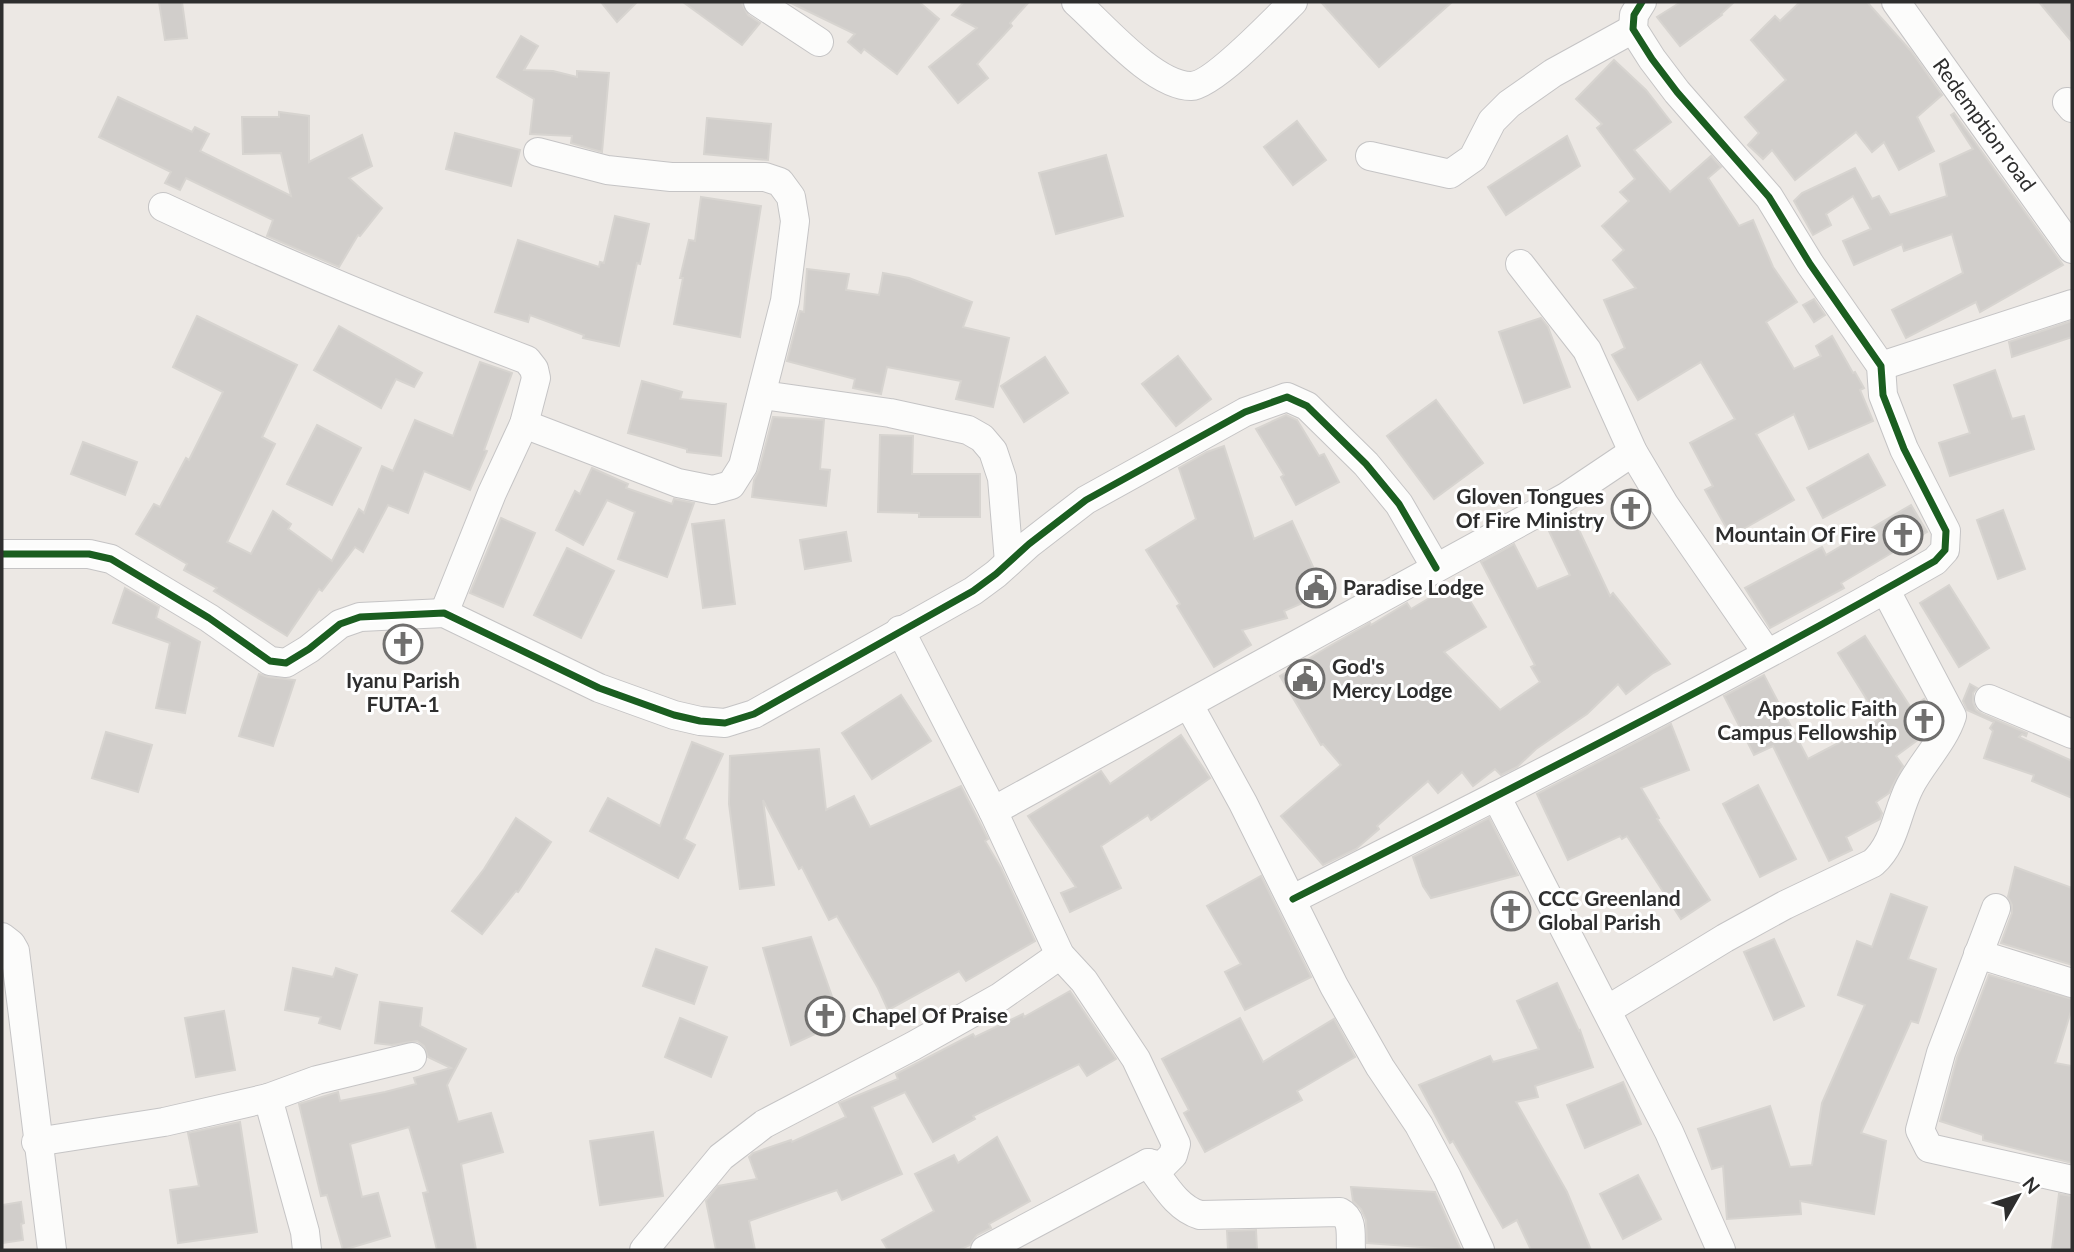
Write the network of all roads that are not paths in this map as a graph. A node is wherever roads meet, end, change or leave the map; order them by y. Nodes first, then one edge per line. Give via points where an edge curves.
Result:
1 (758, 2) edge
2 (1076, 2) edge
3 (1293, 2) edge
4 (1642, 2) edge
5 (1896, 2) edge
6 (1633, 29) junction
7 (820, 42) dead end
8 (538, 152) dead end
9 (1370, 156) dead end
10 (163, 207) dead end
11 (2072, 249) edge
12 (1520, 264) dead end
13 (2072, 304) edge
14 (1881, 366) junction
15 (762, 396) junction
16 (524, 424) junction
17 (1633, 452) junction
18 (2, 554) edge
19 (1009, 562) junction
20 (1436, 568) junction
21 (1885, 589) junction
22 (444, 613) junction
23 (900, 630) junction
24 (1767, 653) junction
25 (1989, 699) dead end
26 (1189, 705) junction
27 (2072, 734) edge
28 (1496, 796) junction
29 (993, 811) junction
30 (1293, 899) junction
31 (1996, 908) dead end
32 (2, 937) edge
33 (1978, 954) junction
34 (1060, 955) junction
35 (2072, 983) edge
36 (1607, 1010) junction
37 (412, 1057) dead end
38 (268, 1098) junction
39 (36, 1142) junction
40 (1148, 1163) junction
41 (2072, 1180) edge
42 (52, 1250) edge
43 (307, 1250) edge
44 (644, 1250) edge
45 (985, 1250) edge
46 (1351, 1250) edge
47 (1480, 1250) edge
48 (1721, 1250) edge

1 - 7 street
2 - 3 street via 1162,77 1192,86 1205,81 1256,40
4 - 6 street
5 - 11 street, Redemption road
6 - 9 street via 1553,73 1509,104 1492,121 1473,158 1455,172 1444,175
6 - 14 street via 1677,92 1769,197
8 - 15 street via 607,170 780,181 791,197 795,221 785,301
10 - 16 street via 410,316 527,360 536,378
12 - 17 street via 1587,350
13 - 14 street
14 - 21 street via 1883,395 1904,449 1946,531 1945,550 1935,561
15 - 16 street via 743,466 731,485 713,490 678,483
15 - 19 street via 890,413 968,430 982,438 993,452 1002,478
16 - 22 street
17 - 20 street via 1566,497
17 - 24 street
18 - 22 street via 89,554 111,559 270,661 286,663 341,624 360,617
19 - 20 street via 1086,500 1245,412 1287,397 1307,406 1366,464 1399,504
19 - 23 street via 973,591
20 - 26 street
21 - 24 street
21 - 36 street via 1952,716 1909,788 1883,854 1725,938
22 - 23 street via 598,688 674,715 725,723 754,713
23 - 29 street
24 - 28 street
25 - 27 street
26 - 29 street
26 - 30 street
28 - 30 street
28 - 36 street
29 - 34 street
30 - 47 street via 1334,986 1442,1167
31 - 33 street
32 - 39 street via 15,951
33 - 35 street
33 - 41 street via 1941,1053 1920,1130 1924,1142 1929,1148
34 - 40 street via 1084,981 1136,1059 1173,1134 1173,1155 1162,1166
34 - 44 street via 999,997 764,1125 721,1157
36 - 48 street via 1669,1132
37 - 38 street via 317,1080
38 - 39 street via 164,1122
38 - 43 street
39 - 42 street
40 - 45 street
40 - 46 street via 1188,1212 1340,1212 1350,1224

